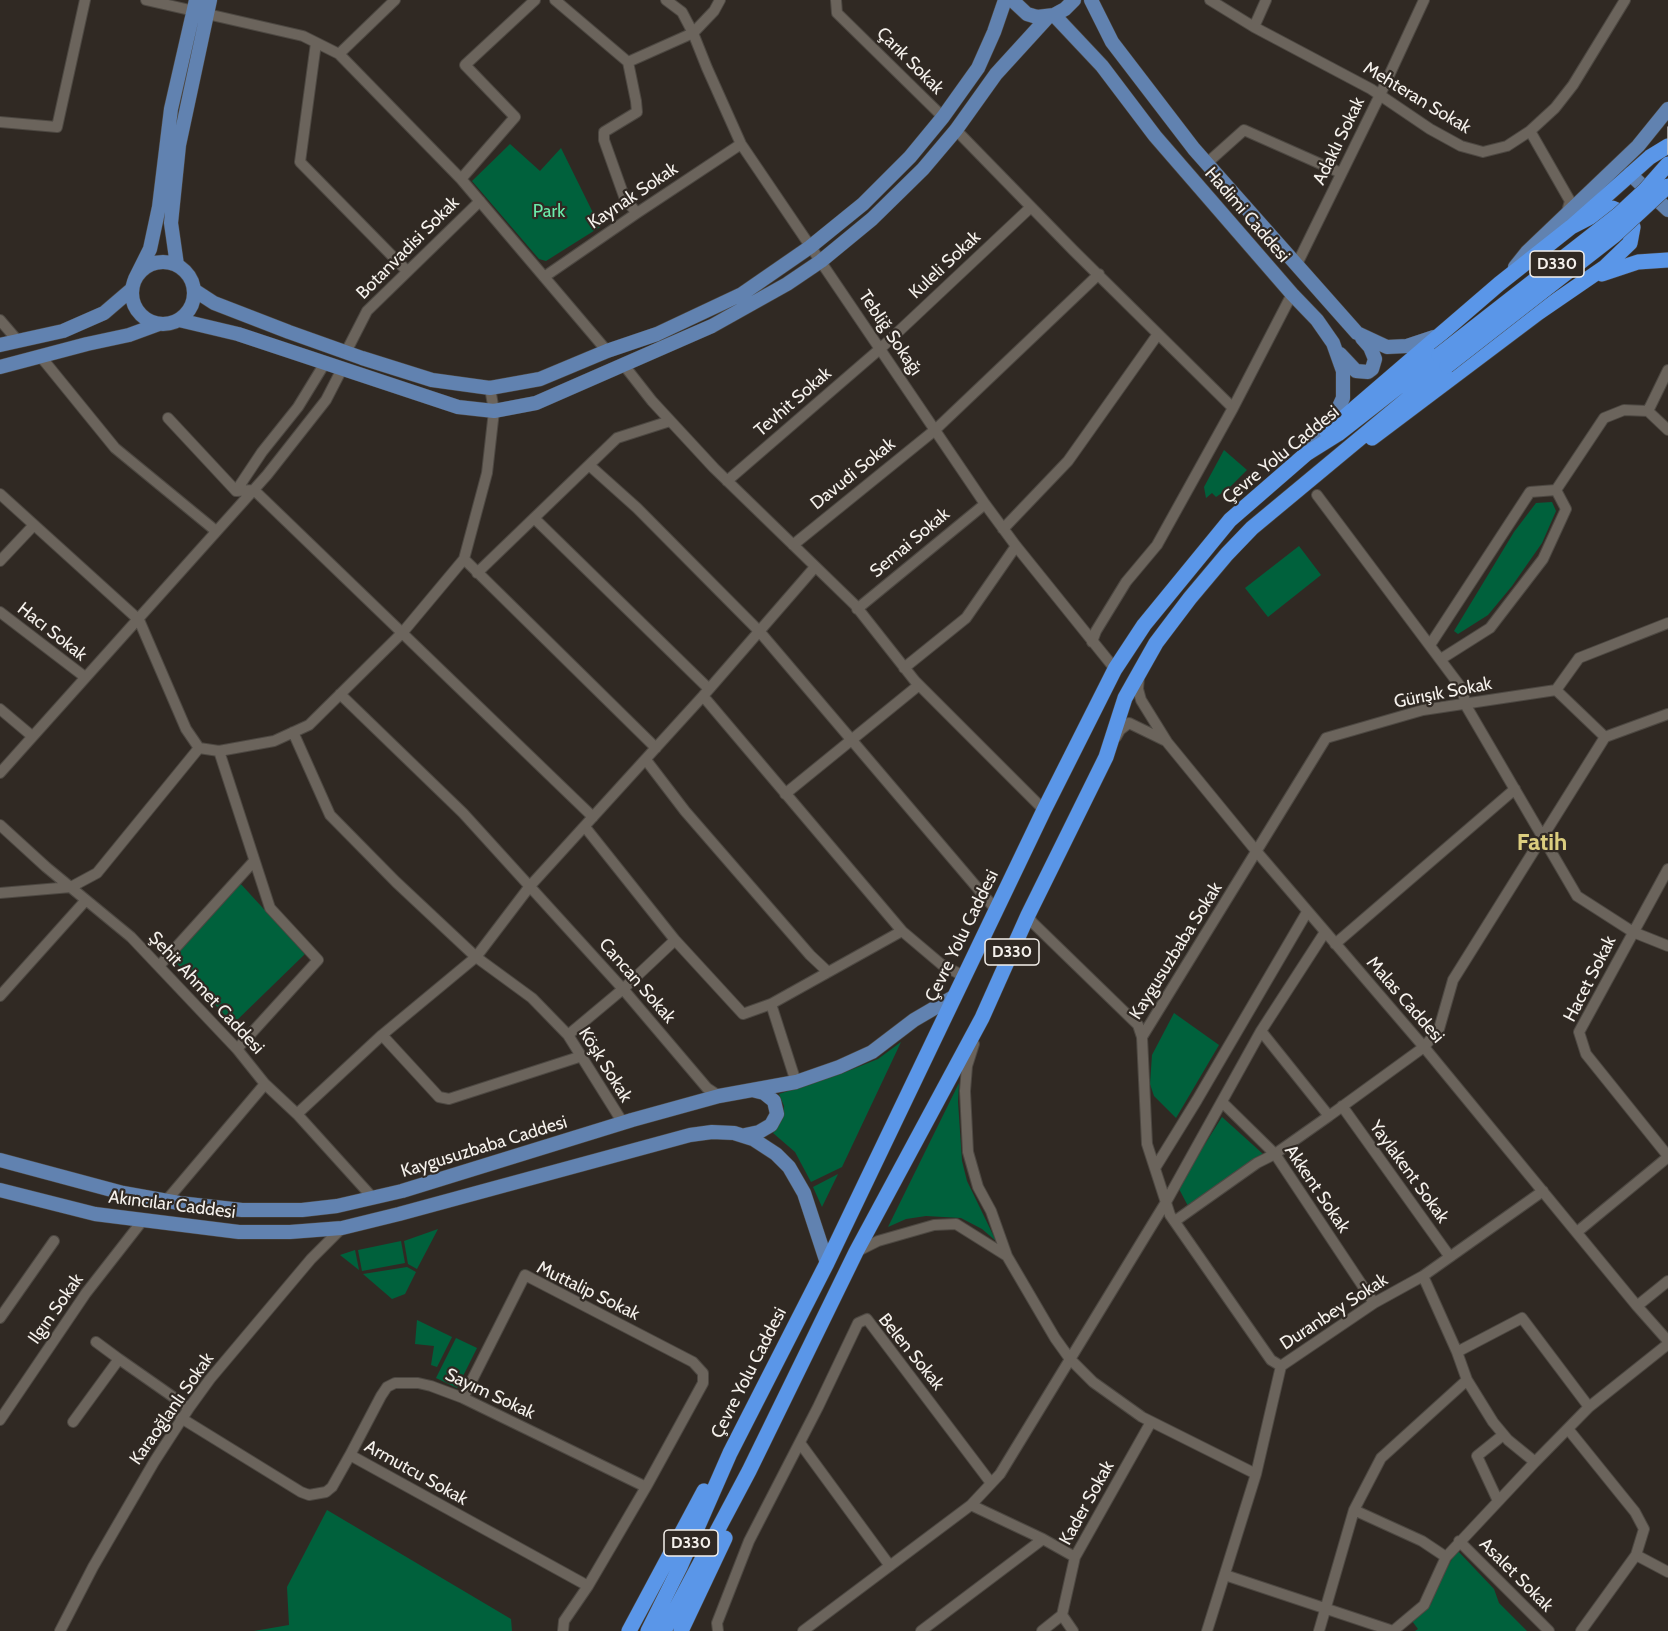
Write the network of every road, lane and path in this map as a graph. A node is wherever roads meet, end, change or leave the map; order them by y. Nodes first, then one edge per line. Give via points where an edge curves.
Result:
1 (85, 0) edge
2 (146, 0) edge
3 (395, 0) edge
4 (535, 0) edge
5 (555, 0) edge
6 (666, 0) edge
7 (720, 0) edge
8 (836, 0) edge
9 (1005, 0) edge
10 (1012, 0) edge
11 (1074, 0) edge
12 (1091, 0) edge
13 (1210, 0) edge
14 (1266, 0) edge
15 (1424, 0) edge
16 (1625, 0) edge
17 (201, 6) edge
18 (1051, 16) junction
19 (1254, 27) junction
20 (693, 33) junction
21 (316, 43) junction
22 (339, 54) junction
23 (628, 62) junction
24 (1380, 95) junction
25 (1668, 109) edge
26 (943, 117) junction
27 (0, 122) edge
28 (956, 130) junction
29 (1530, 131) junction
30 (741, 144) junction
31 (1668, 146) edge
32 (1206, 164) junction
33 (1668, 164) edge
34 (1341, 173) junction
35 (1630, 174) junction
36 (461, 179) junction
37 (1668, 186) edge
38 (480, 201) junction
39 (1031, 207) junction
40 (1668, 210) edge
41 (637, 213) junction
42 (1568, 221) junction
43 (810, 247) junction
44 (1668, 260) edge
45 (821, 261) junction
46 (1297, 264) junction
47 (177, 265) junction
48 (407, 271) junction
49 (1099, 274) junction
50 (544, 277) junction
51 (1583, 283) junction
52 (134, 284) junction
53 (194, 290) junction
54 (1292, 294) junction
55 (0, 320) edge
56 (179, 320) junction
57 (159, 324) junction
58 (1357, 333) junction
59 (1158, 334) junction
60 (1439, 335) junction
61 (18, 341) junction
62 (0, 345) edge
63 (880, 348) junction
64 (1337, 350) junction
65 (607, 351) junction
66 (346, 352) junction
67 (41, 357) junction
68 (1443, 361) junction
69 (325, 363) junction
70 (623, 364) junction
71 (0, 368) edge
72 (342, 369) junction
73 (1668, 370) edge
74 (490, 388) junction
75 (1233, 408) junction
76 (494, 411) junction
77 (1648, 411) junction
78 (168, 418) dead end
79 (670, 421) junction
80 (935, 430) junction
81 (1668, 430) edge
82 (1306, 454) junction
83 (589, 465) junction
84 (1321, 469) junction
85 (727, 480) junction
86 (254, 490) junction
87 (1556, 490) junction
88 (236, 491) junction
89 (0, 494) edge
90 (1317, 495) dead end
91 (985, 504) junction
92 (534, 518) junction
93 (33, 526) junction
94 (1004, 529) junction
95 (216, 531) junction
96 (793, 545) junction
97 (1016, 546) junction
98 (464, 559) junction
99 (0, 561) edge
100 (815, 567) junction
101 (477, 573) junction
102 (857, 609) junction
103 (0, 612) edge
104 (139, 620) junction
105 (1668, 623) edge
106 (759, 631) junction
107 (403, 632) junction
108 (1092, 642) junction
109 (1430, 645) junction
110 (1441, 659) junction
111 (904, 668) junction
112 (1115, 669) junction
113 (1140, 670) junction
114 (85, 677) junction
115 (919, 685) junction
116 (1556, 690) junction
117 (706, 693) junction
118 (340, 694) junction
119 (1465, 704) junction
120 (0, 710) edge
121 (1668, 714) edge
122 (294, 732) junction
123 (32, 736) junction
124 (1605, 737) junction
125 (852, 740) junction
126 (1167, 742) junction
127 (199, 748) junction
128 (656, 748) junction
129 (219, 751) junction
130 (1106, 757) junction
131 (646, 760) junction
132 (0, 773) edge
133 (1515, 789) junction
134 (784, 794) junction
135 (1044, 810) junction
136 (593, 817) junction
137 (0, 825) edge
138 (585, 827) junction
139 (1542, 835) junction
140 (1259, 848) junction
141 (254, 861) junction
142 (1668, 869) edge
143 (530, 886) junction
144 (71, 887) junction
145 (0, 893) edge
146 (86, 900) junction
147 (996, 910) junction
148 (1308, 912) junction
149 (1028, 915) junction
150 (902, 931) junction
151 (1324, 932) junction
152 (1633, 932) junction
153 (675, 940) junction
154 (1335, 944) junction
155 (1668, 946) edge
156 (476, 957) junction
157 (160, 965) junction
158 (828, 972) junction
159 (965, 977) junction
160 (623, 989) junction
161 (0, 996) edge
162 (955, 996) junction
163 (771, 1004) junction
164 (982, 1018) junction
165 (1261, 1031) junction
166 (382, 1035) junction
167 (568, 1035) junction
168 (1142, 1037) junction
169 (1424, 1047) junction
170 (237, 1049) junction
171 (582, 1056) junction
172 (796, 1082) junction
173 (265, 1084) junction
174 (749, 1089) junction
175 (719, 1096) junction
176 (1222, 1102) junction
177 (1341, 1107) junction
178 (297, 1114) junction
179 (1329, 1116) junction
180 (623, 1123) junction
181 (743, 1136) junction
182 (1275, 1154) junction
183 (1668, 1157) edge
184 (0, 1160) edge
185 (1155, 1168) junction
186 (0, 1190) edge
187 (1543, 1191) junction
188 (373, 1198) junction
189 (166, 1201) junction
190 (1166, 1202) junction
191 (142, 1220) junction
192 (1175, 1221) junction
193 (342, 1228) junction
194 (1577, 1232) junction
195 (54, 1240) dead end
196 (855, 1252) junction
197 (1007, 1256) junction
198 (1450, 1257) junction
199 (827, 1263) junction
200 (1423, 1276) junction
201 (1668, 1281) edge
202 (1374, 1303) junction
203 (1636, 1306) junction
204 (0, 1318) edge
205 (96, 1342) dead end
206 (1668, 1343) edge
207 (1457, 1352) junction
208 (119, 1359) junction
209 (1070, 1359) junction
210 (1281, 1366) junction
211 (1467, 1380) junction
212 (463, 1398) junction
213 (1589, 1407) junction
214 (189, 1408) junction
215 (181, 1418) junction
216 (0, 1419) edge
217 (73, 1422) dead end
218 (1151, 1422) junction
219 (1568, 1429) junction
220 (1503, 1435) junction
221 (800, 1443) junction
222 (730, 1453) junction
223 (350, 1455) junction
224 (1536, 1462) junction
225 (749, 1471) junction
226 (1256, 1474) junction
227 (991, 1483) junction
228 (646, 1487) junction
229 (1498, 1501) junction
230 (971, 1504) junction
231 (1354, 1510) junction
232 (1043, 1539) junction
233 (1459, 1541) junction
234 (1636, 1555) junction
235 (1075, 1557) junction
236 (1446, 1557) junction
237 (890, 1566) junction
238 (1668, 1572) edge
239 (1225, 1575) junction
240 (588, 1586) junction
241 (1325, 1608) junction
242 (1062, 1615) junction
243 (60, 1631) edge
244 (563, 1631) edge
245 (629, 1631) edge
246 (648, 1631) edge
247 (664, 1631) edge
248 (681, 1631) edge
249 (718, 1631) edge
250 (803, 1631) edge
251 (921, 1631) edge
252 (1042, 1631) edge
253 (1073, 1631) edge
254 (1207, 1631) edge
255 (1319, 1631) edge
256 (1549, 1631) edge
257 (1581, 1631) edge

1 - 27 street via 57,127
2 - 17 street
3 - 22 street
4 - 36 street via 465,65 515,117
5 - 23 street
6 - 20 street, Tebliğ Sokağı via 682,12
7 - 20 street
8 - 26 street, Çarık Sokak via 837,13
9 - 26 main road via 978,68
10 - 18 main road via 1027,14
11 - 18 main road
12 - 32 main road, Hadimi Caddesi via 1112,42
13 - 19 street, Mehteran Sokak
14 - 19 street
15 - 24 street, Adaklı Sokak
16 - 29 street, Mehteran Sokak via 1573,85
17 - 21 street
17 - 47 main road via 171,223
17 - 52 main road via 171,109 150,249
18 - 28 main road via 996,74
18 - 54 main road, Hadimi Caddesi via 1102,66 1155,136
19 - 24 street, Mehteran Sokak
20 - 23 street
20 - 30 street, Tebliğ Sokağı
21 - 22 street
21 - 48 street via 300,162
22 - 36 street
23 - 41 street via 637,112 604,132 604,140 625,199
24 - 29 street, Mehteran Sokak via 1440,135 1483,152 1507,146
24 - 34 street, Adaklı Sokak
25 - 42 main road
26 - 43 main road via 863,204
28 - 39 street
28 - 45 main road via 923,170
29 - 42 street via 1570,201
30 - 41 street, Kaynak Sokak
30 - 43 street, Tebliğ Sokağı
31 - 35 highway
32 - 34 street via 1244,130
32 - 46 main road, Hadimi Caddesi
33 - 68 highway, D330, bridge via 1612,220
34 - 46 street, Adaklı Sokak
35 - 40 main road
35 - 42 highway
36 - 38 street
37 - 68 highway, D330, bridge via 1597,250
38 - 48 street, Botanvadisi Sokak
38 - 50 street
39 - 49 street
39 - 63 street, Kuleli Sokak
41 - 50 street, Kaynak Sokak
42 - 51 highway via 1612,208 1626,214 1634,227 1625,249
42 - 60 highway
43 - 45 street, Tebliğ Sokağı
43 - 65 main road via 742,294
44 - 51 highway via 1638,262
45 - 63 street, Tebliğ Sokağı
45 - 70 main road via 712,326
46 - 58 main road, Hadimi Caddesi
47 - 52 main road via 149,265
47 - 53 main road via 192,280
48 - 66 street, Botanvadisi Sokak via 367,310
49 - 59 street
49 - 80 street, Davudi Sokak
50 - 65 street
51 - 84 highway via 1386,428
52 - 57 main road via 135,308 141,316
52 - 61 main road via 104,313 63,331
53 - 56 main road via 191,308
53 - 66 main road via 214,303
54 - 64 main road, Hadimi Caddesi via 1317,320
54 - 75 street
55 - 61 street
56 - 57 main road
56 - 69 main road via 238,334
57 - 67 main road
58 - 60 main road, Hadimi Caddesi via 1387,347 1416,344
58 - 64 main road via 1374,353 1372,369 1356,371
59 - 75 street
59 - 94 street via 1068,461
60 - 82 highway via 1342,417
61 - 62 main road
63 - 80 street, Tebliğ Sokağı
63 - 85 street, Tevhit Sokak
64 - 82 main road, Hadimi Caddesi via 1343,398
65 - 74 main road via 540,379
66 - 74 main road via 432,380
67 - 71 main road
67 - 95 street via 115,448
68 - 82 highway, Çevre Yolu Caddesi / D330
68 - 84 highway, Çevre Yolu Caddesi / D330
69 - 72 main road
69 - 88 street
70 - 76 main road via 536,403
70 - 79 street
72 - 76 main road via 458,407
72 - 86 street via 326,400
73 - 77 street
74 - 76 street
75 - 108 street via 1157,545 1126,582
76 - 98 street via 487,473
77 - 81 street
77 - 87 street via 1624,410 1604,418
78 - 88 street
79 - 83 street via 617,438
79 - 85 street
80 - 91 street, Tebliğ Sokağı
80 - 96 street, Davudi Sokak
82 - 112 highway, Çevre Yolu Caddesi / D330 via 1230,520 1144,625
83 - 92 street
83 - 106 street
84 - 113 highway, Çevre Yolu Caddesi / D330 via 1227,554 1156,643
85 - 96 street
86 - 88 street
86 - 95 street
86 - 107 street
87 - 109 street via 1530,492
87 - 110 street via 1566,509 1543,559 1490,628
89 - 93 street
90 - 109 street
91 - 94 street, Tebliğ Sokağı
91 - 102 street, Semai Sokak
92 - 101 street
92 - 117 street
93 - 99 street
93 - 104 street
94 - 97 street, Tebliğ Sokağı
95 - 104 street
96 - 100 street
97 - 108 street, Tebliğ Sokağı
97 - 111 street via 966,618
98 - 101 street
98 - 107 street
100 - 102 street
100 - 106 street
101 - 128 street
102 - 111 street
103 - 114 street, Hacı Sokak
104 - 114 street
104 - 127 street via 186,729
105 - 116 street via 1579,658
106 - 117 street
106 - 125 street
107 - 118 street
107 - 136 street
108 - 112 street, Tebliğ Sokağı
109 - 110 street
110 - 119 street via 1463,690
111 - 115 street
112 - 135 highway, Çevre Yolu Caddesi / D330
113 - 126 street, Malas Caddesi via 1141,700
113 - 130 highway, Çevre Yolu Caddesi / D330 via 1125,698
114 - 123 street
115 - 125 street
115 - 135 street
116 - 119 street, Gürışık Sokak
116 - 124 street
117 - 128 street
117 - 134 street
118 - 122 street via 309,725
118 - 143 street, Cancan Sokak via 464,813
119 - 133 street
119 - 140 street, Gürışık Sokak via 1423,710 1326,738
120 - 123 street
121 - 124 street
122 - 129 street via 274,741
122 - 156 street, Köşk Sokak via 330,815
123 - 132 street
124 - 139 street
125 - 134 street
125 - 147 street
126 - 130 street via 1129,723 1120,729
126 - 140 street, Malas Caddesi
127 - 129 street
127 - 144 street via 97,873
128 - 131 street
129 - 141 street
130 - 149 highway, Çevre Yolu Caddesi / D330
131 - 136 street
131 - 158 street via 810,956
133 - 139 street
133 - 154 street
134 - 150 street
135 - 147 highway, Çevre Yolu Caddesi / D330
136 - 138 street
137 - 144 street, Şehit Ahmet Caddesi
138 - 143 street
138 - 153 street
139 - 152 street via 1577,896
139 - 169 street via 1453,980 1439,1029
140 - 148 street, Malas Caddesi
140 - 168 street, Kaygusuzbaba Sokak
141 - 157 street
141 - 170 street via 270,908 318,960
142 - 152 street, Hacet Sokak
143 - 156 street
143 - 160 street, Cancan Sokak
144 - 145 street
144 - 146 street, Şehit Ahmet Caddesi
146 - 157 street, Şehit Ahmet Caddesi
146 - 161 street
147 - 159 highway, Çevre Yolu Caddesi / D330
148 - 151 street, Malas Caddesi
148 - 185 street
149 - 164 highway, Çevre Yolu Caddesi / D330
149 - 168 street via 1137,1025
150 - 158 street
150 - 159 street via 941,964
151 - 154 street, Malas Caddesi
151 - 165 street
152 - 155 street
152 - 183 street, Hacet Sokak via 1579,1032 1586,1054
153 - 160 street
153 - 163 street via 743,1014
154 - 169 street, Malas Caddesi
156 - 166 street
156 - 167 street, Köşk Sokak via 532,998
157 - 170 street, Şehit Ahmet Caddesi
158 - 163 street
159 - 162 highway, Çevre Yolu Caddesi / D330
160 - 167 street
160 - 175 street, Cancan Sokak via 707,1088
162 - 172 main road, Kaygusuzbaba Caddesi via 914,1020 872,1052
162 - 199 highway, Çevre Yolu Caddesi / D330
163 - 172 street
164 - 196 highway, Çevre Yolu Caddesi / D330
164 - 197 street via 967,1066 968,1152
165 - 176 street
165 - 179 street
166 - 171 street via 439,1097 449,1099
166 - 178 street
167 - 171 street, Köşk Sokak
168 - 185 street, Kaygusuzbaba Sokak via 1147,1144
169 - 177 street
169 - 187 street, Malas Caddesi
170 - 173 street, Şehit Ahmet Caddesi
171 - 180 street, Köşk Sokak
172 - 174 main road, Kaygusuzbaba Caddesi
173 - 178 street, Şehit Ahmet Caddesi
173 - 189 street
174 - 175 main road, Kaygusuzbaba Caddesi
174 - 181 main road via 774,1101 777,1114 771,1125
175 - 180 main road, Kaygusuzbaba Caddesi
176 - 182 street, Akkent Sokak
176 - 190 street
177 - 179 street
177 - 198 street, Yaylakent Sokak
178 - 188 street, Şehit Ahmet Caddesi
179 - 182 street
180 - 188 main road, Kaygusuzbaba Caddesi
181 - 193 main road via 712,1132 690,1135
181 - 199 main road via 776,1155 797,1178
182 - 192 street
182 - 202 street, Akkent Sokak
183 - 194 street
184 - 189 main road, Kaygusuzbaba Caddesi
185 - 190 street, Kaygusuzbaba Sokak
186 - 191 main road, Akıncılar Caddesi via 95,1214
187 - 194 street, Malas Caddesi
187 - 198 street, Duranbey Sokak
188 - 189 main road, Kaygusuzbaba Caddesi via 302,1210 242,1210
190 - 192 street, Kaygusuzbaba Sokak
190 - 209 street
191 - 193 main road, Akıncılar Caddesi via 239,1232
191 - 216 street, Ilgın Sokak via 86,1293
192 - 210 street, Kaygusuzbaba Sokak via 1271,1360
193 - 214 street, Karaoğlanlı Sokak via 310,1259
194 - 203 street, Malas Caddesi
195 - 204 street
196 - 197 street via 934,1225 956,1224
196 - 225 highway, Çevre Yolu Caddesi / D330
197 - 209 street
198 - 200 street, Duranbey Sokak
199 - 222 highway, Çevre Yolu Caddesi / D330
200 - 202 street, Duranbey Sokak
200 - 207 street
201 - 203 street
202 - 210 street, Duranbey Sokak
203 - 206 street, Malas Caddesi
205 - 208 street
206 - 213 street
207 - 211 street
207 - 213 street via 1522,1318
208 - 214 street
208 - 217 street
209 - 218 street via 1093,1382
209 - 227 street
210 - 226 street, Duranbey Sokak
211 - 220 street
211 - 231 street via 1381,1458
212 - 223 street, Sayım Sokak via 418,1383 387,1387
212 - 228 street, Sayım Sokak
212 - 228 street, Muttalip Sokak via 525,1275 693,1362 703,1373 703,1383
213 - 219 street
214 - 215 street, Karaoğlanlı Sokak
215 - 223 street, Armutcu Sokak via 309,1495 332,1487
215 - 243 street, Karaoğlanlı Sokak
218 - 226 street
218 - 235 street, Kader Sokak
219 - 224 street
219 - 234 street via 1635,1512 1644,1529
220 - 224 street
220 - 229 street via 1477,1456
221 - 227 street, Belen Sokak via 858,1323 867,1319
221 - 237 street
221 - 249 street, Belen Sokak via 745,1551 717,1623
222 - 245 highway via 691,1514
222 - 246 highway, Çevre Yolu Caddesi / D330
223 - 240 street, Armutcu Sokak
224 - 229 street
225 - 247 highway, Çevre Yolu Caddesi / D330
225 - 248 highway via 739,1508
226 - 239 street, Duranbey Sokak
227 - 230 street
228 - 240 street
229 - 233 street
230 - 232 street
230 - 237 street
231 - 236 street via 1422,1541
231 - 241 street
232 - 235 street
232 - 251 street
233 - 236 street
233 - 256 street, Asalet Sokak
234 - 238 street
234 - 257 street
235 - 242 street, Kader Sokak
236 - 241 street via 1424,1605 1393,1630
237 - 250 street
239 - 241 street
239 - 254 street, Duranbey Sokak
240 - 244 street via 564,1621
241 - 255 street
242 - 252 street
242 - 253 street

